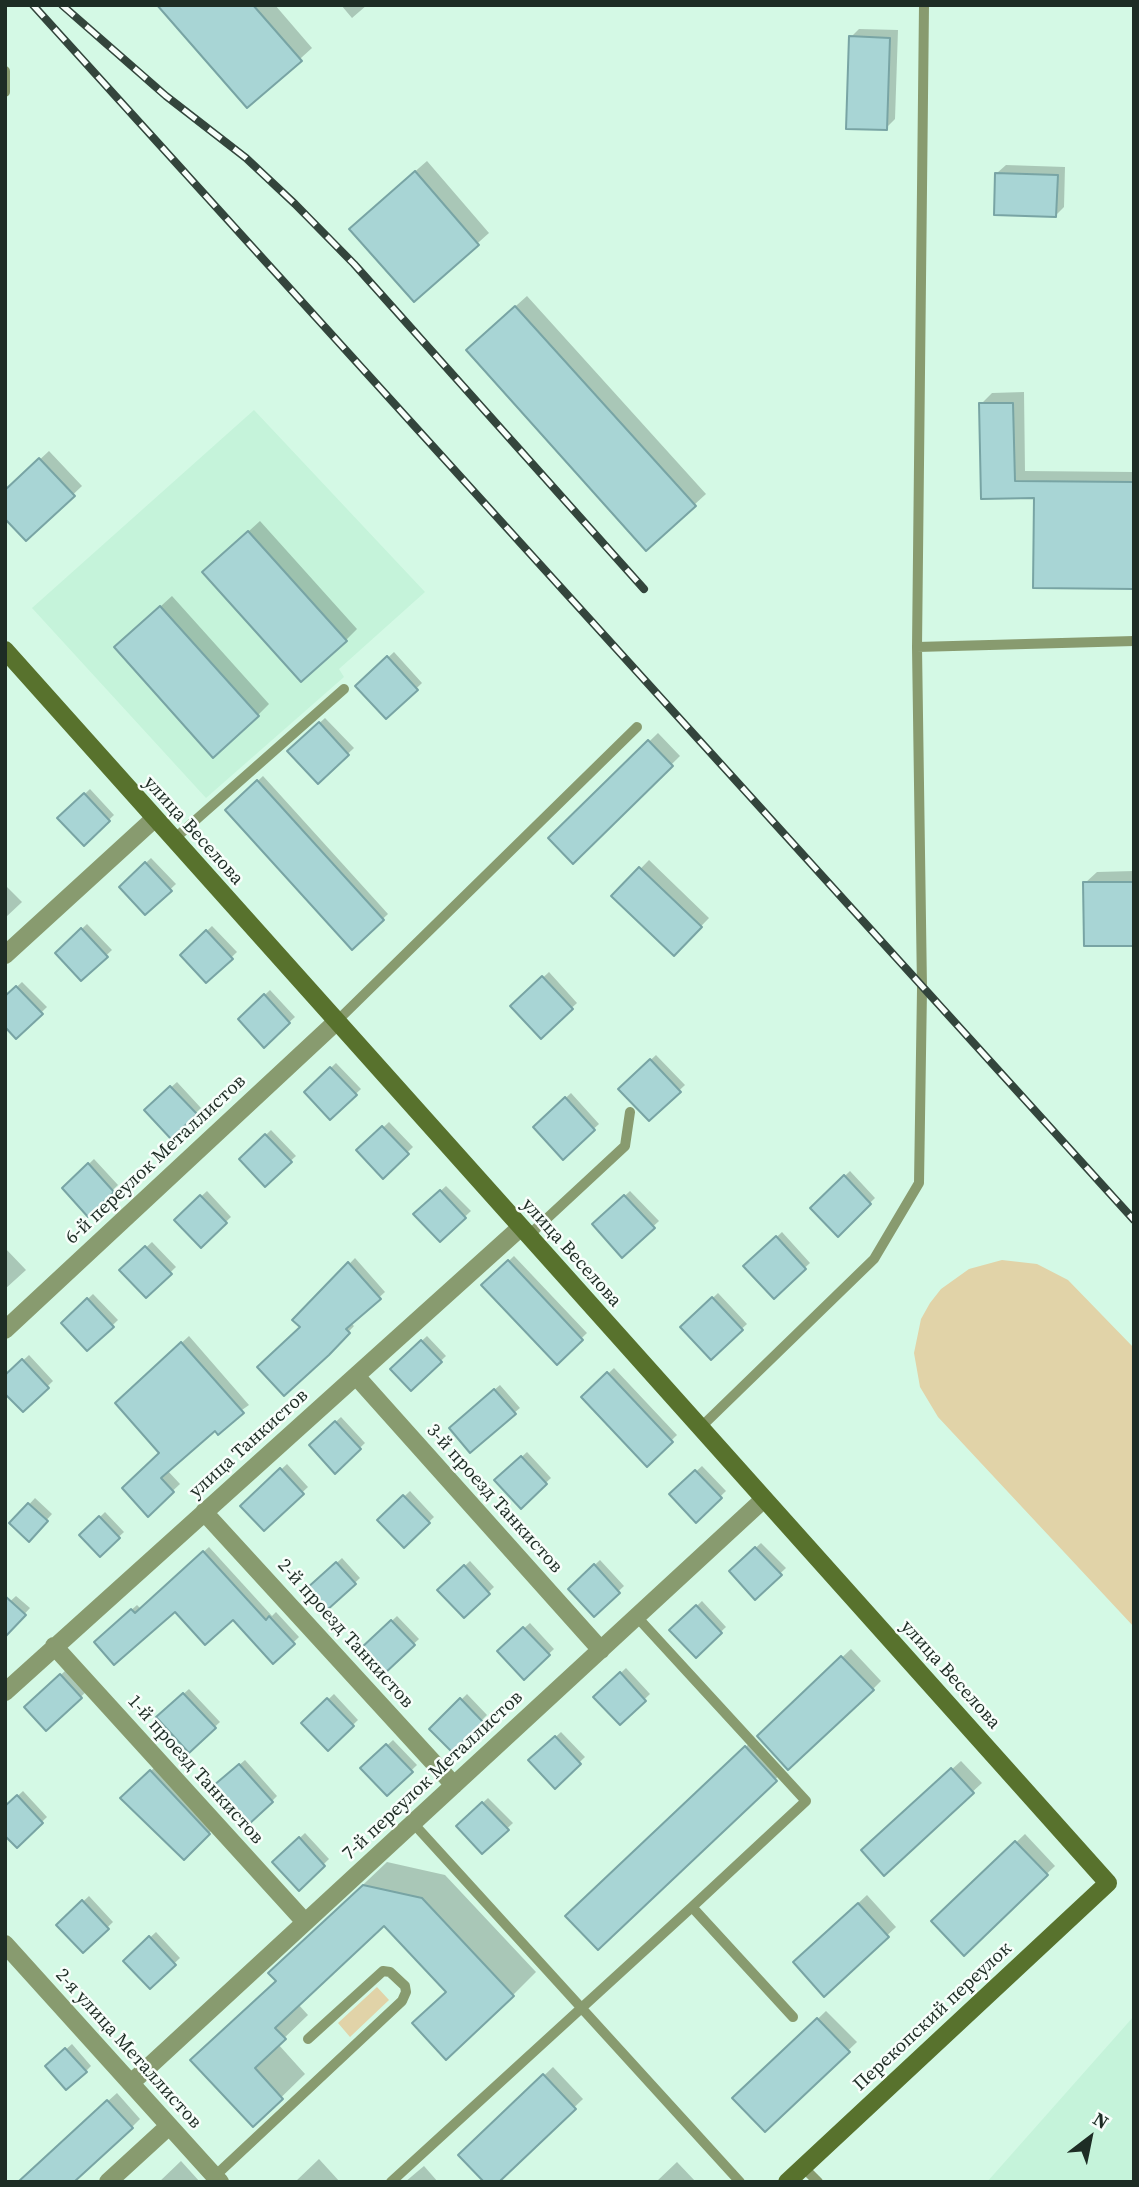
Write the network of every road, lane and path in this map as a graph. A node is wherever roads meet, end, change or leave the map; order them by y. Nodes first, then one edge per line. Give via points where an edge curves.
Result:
1 (924, 5) edge
2 (5, 71) edge
3 (5, 92) edge
4 (1134, 641) edge
5 (916, 647) junction
6 (5, 650) edge
7 (344, 689) dead end
8 (636, 727) dead end
9 (154, 819) junction
10 (173, 840) junction
11 (5, 955) edge
12 (336, 1022) junction
13 (631, 1112) dead end
14 (524, 1232) junction
15 (5, 1330) edge
16 (356, 1376) junction
17 (700, 1428) junction
18 (764, 1499) junction
19 (204, 1512) junction
20 (637, 1617) junction
21 (54, 1646) junction
22 (601, 1650) junction
23 (5, 1692) edge
24 (454, 1785) junction
25 (413, 1823) junction
26 (1108, 1883) joint
27 (692, 1907) junction
28 (305, 1922) junction
29 (5, 1944) edge
30 (582, 2008) junction
31 (793, 2017) dead end
32 (308, 2039) dead end
33 (131, 2083) junction
34 (169, 2126) junction
35 (803, 2166) junction
36 (217, 2179) edge
37 (108, 2182) edge
38 (391, 2182) edge
39 (740, 2182) edge
40 (787, 2182) edge
41 (818, 2182) edge

1 - 5 lane
2 - 3 lane
4 - 5 lane
5 - 17 lane via 922,989 919,1183 874,1259
6 - 9 street, улица Веселова
7 - 10 lane
8 - 12 lane
9 - 10 street, улица Веселова
9 - 11 street
10 - 12 street, улица Веселова
12 - 14 street, улица Веселова
12 - 15 street, 6-й переулок Металлистов
13 - 14 lane via 625,1146
14 - 16 street, улица Танкистов
14 - 17 street, улица Веселова
16 - 19 street, улица Танкистов
16 - 22 street, 3-й проезд Танкистов
17 - 18 street, улица Веселова
18 - 20 street, 7-й переулок Металлистов
18 - 26 street, улица Веселова
19 - 21 street, улица Танкистов
19 - 24 street, 2-й проезд Танкистов
20 - 22 street, 7-й переулок Металлистов
20 - 27 lane via 806,1801
21 - 23 street, улица Танкистов
21 - 28 street, 1-й проезд Танкистов
22 - 24 street, 7-й переулок Металлистов
24 - 25 street, 7-й переулок Металлистов
25 - 28 street, 7-й переулок Металлистов
25 - 30 lane
26 - 35 street, Перекопский переулок
27 - 30 lane
27 - 31 lane
28 - 33 street, 7-й переулок Металлистов
29 - 33 street, 2-я улица Металлистов
30 - 38 lane
30 - 39 lane
32 - 36 lane via 383,1971 405,1986 402,2001
33 - 34 street, 2-я улица Металлистов
34 - 36 street, 2-я улица Металлистов
34 - 37 street
35 - 40 street, Перекопский переулок
35 - 41 lane

